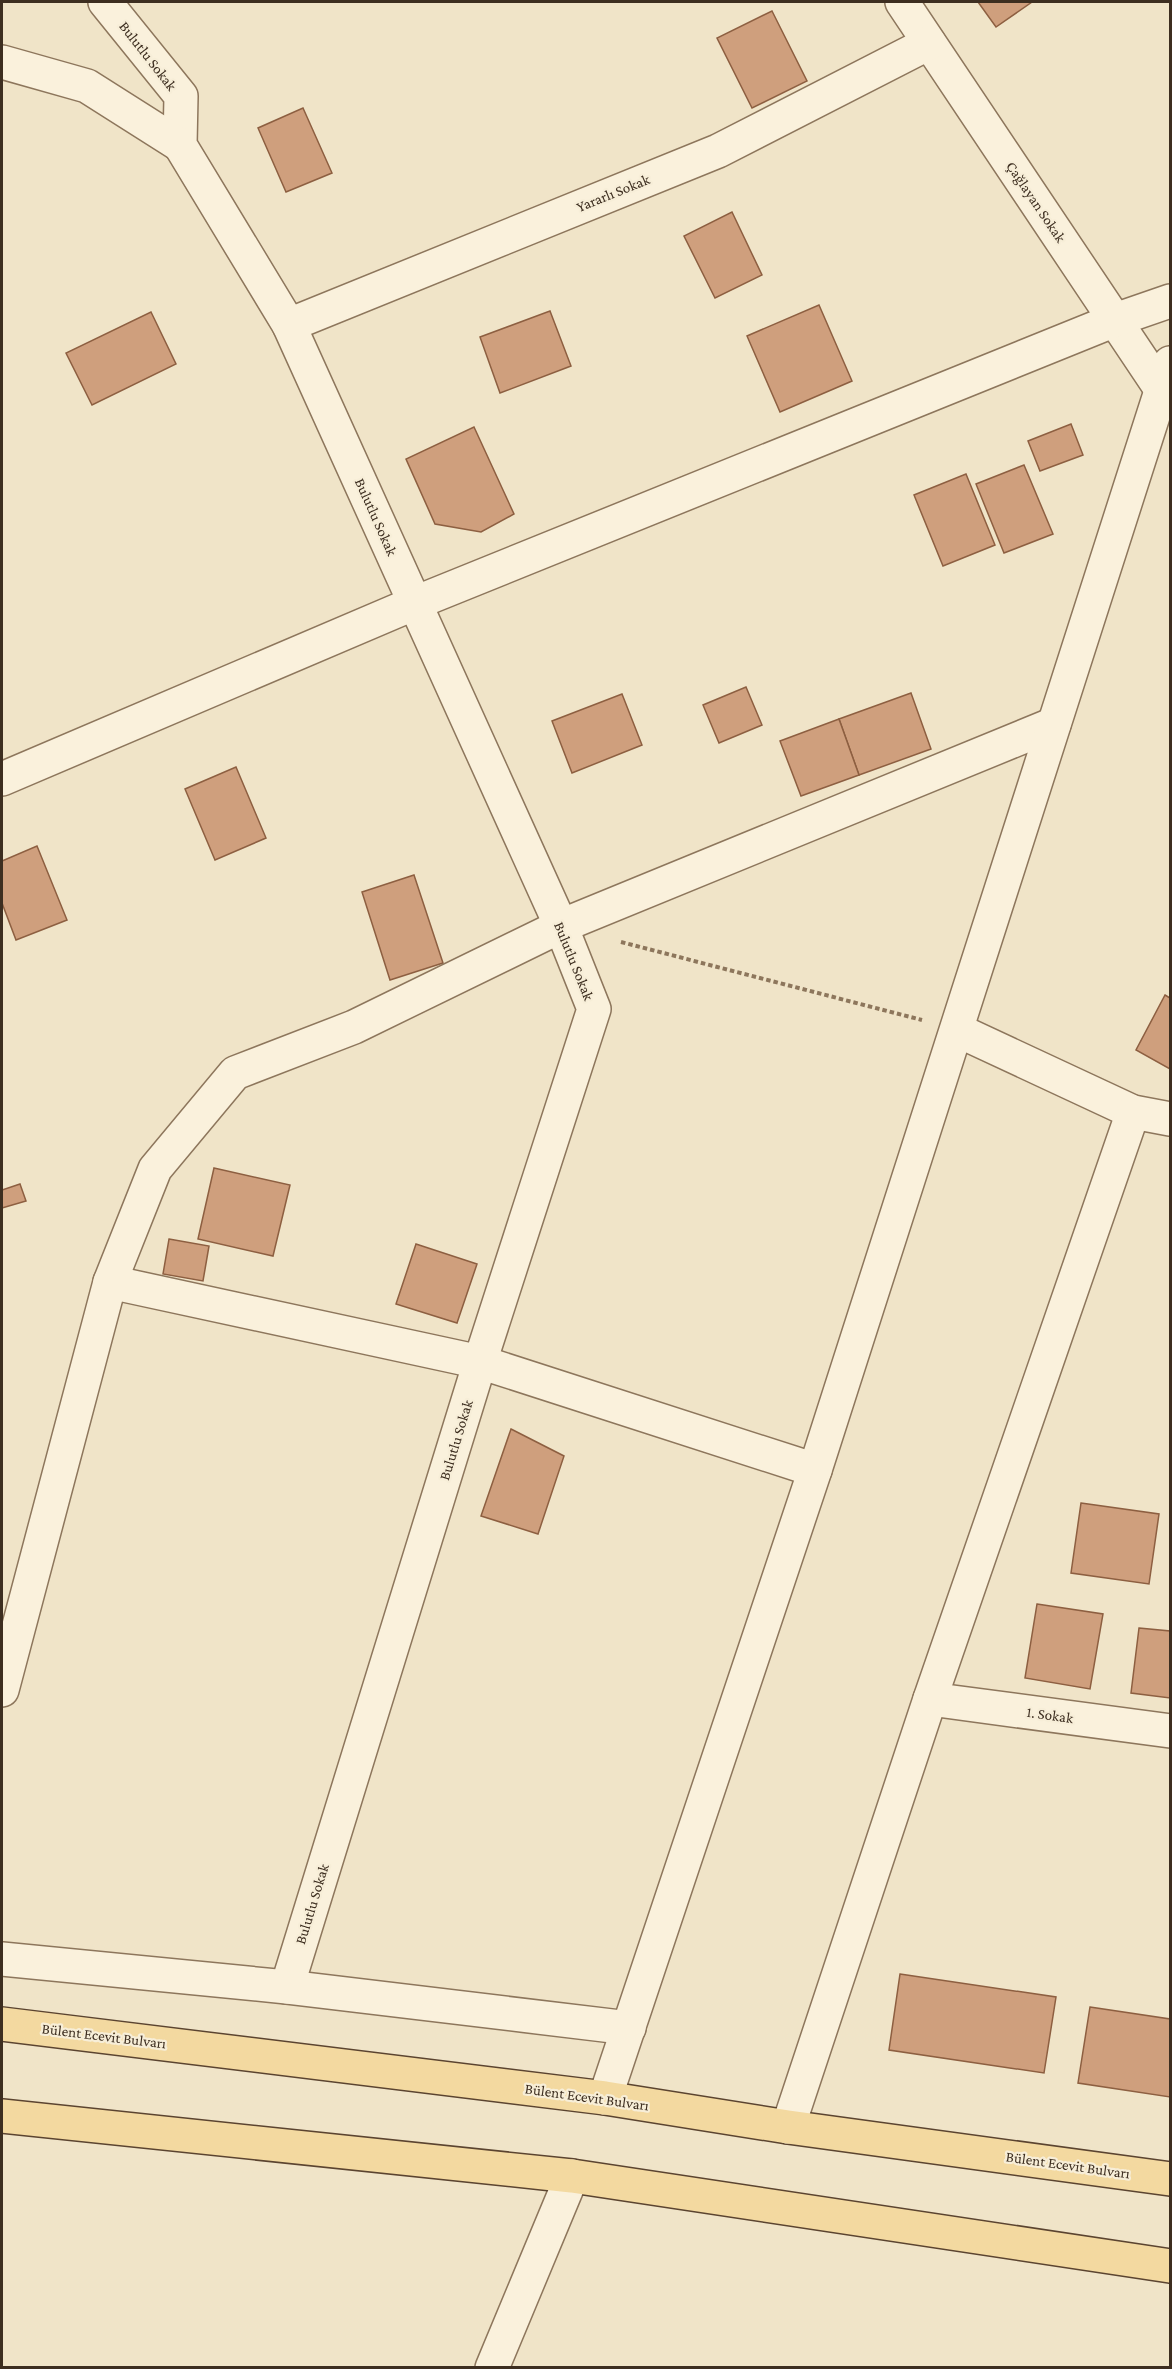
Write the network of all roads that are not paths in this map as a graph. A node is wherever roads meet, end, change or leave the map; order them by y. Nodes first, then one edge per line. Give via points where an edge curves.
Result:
1 (105, 2) edge
2 (902, 2) edge
3 (929, 43) junction
4 (2, 62) edge
5 (180, 145) junction
6 (1170, 301) edge
7 (1115, 320) junction
8 (289, 325) junction
9 (1167, 385) edge
10 (415, 603) junction
11 (1054, 724) junction
12 (2, 779) edge
13 (561, 926) junction
14 (957, 1030) junction
15 (1133, 1112) junction
16 (1170, 1119) edge
17 (110, 1282) junction
18 (480, 1362) junction
19 (815, 1470) junction
20 (2, 1690) edge
21 (930, 1699) junction
22 (1170, 1731) edge
23 (2, 1959) edge
24 (287, 1987) junction
25 (2, 2024) edge
26 (629, 2028) junction
27 (605, 2098) junction
28 (2, 2116) edge
29 (789, 2127) junction
30 (572, 2176) junction
31 (1170, 2179) edge
32 (1170, 2266) edge
33 (492, 2367) edge

1 - 5 street, Bulutlu Sokak via 181,96
2 - 3 street, Çağlayan Sokak
3 - 7 street, Çağlayan Sokak
3 - 8 street, Yararlı Sokak via 718,151
4 - 5 street via 87,86
5 - 8 street, Bulutlu Sokak
6 - 7 street
7 - 9 street, Çağlayan Sokak
7 - 10 street
8 - 10 street, Bulutlu Sokak
9 - 11 street
10 - 12 street
10 - 13 street, Bulutlu Sokak
11 - 13 street
11 - 14 street
13 - 17 street via 354,1027 235,1073 155,1168
13 - 18 street, Bulutlu Sokak via 594,1009
14 - 15 street
14 - 19 street
15 - 16 street
15 - 21 street
17 - 18 street
17 - 20 street
18 - 19 street
18 - 24 street, Bulutlu Sokak
19 - 26 street
21 - 22 street, 1. Sokak
21 - 29 street
23 - 24 street
24 - 26 street
25 - 27 main road, Bülent Ecevit Bulvarı
26 - 27 street
27 - 29 main road, Bülent Ecevit Bulvarı
28 - 30 main road
29 - 31 main road, Bülent Ecevit Bulvarı
30 - 32 main road
30 - 33 street

